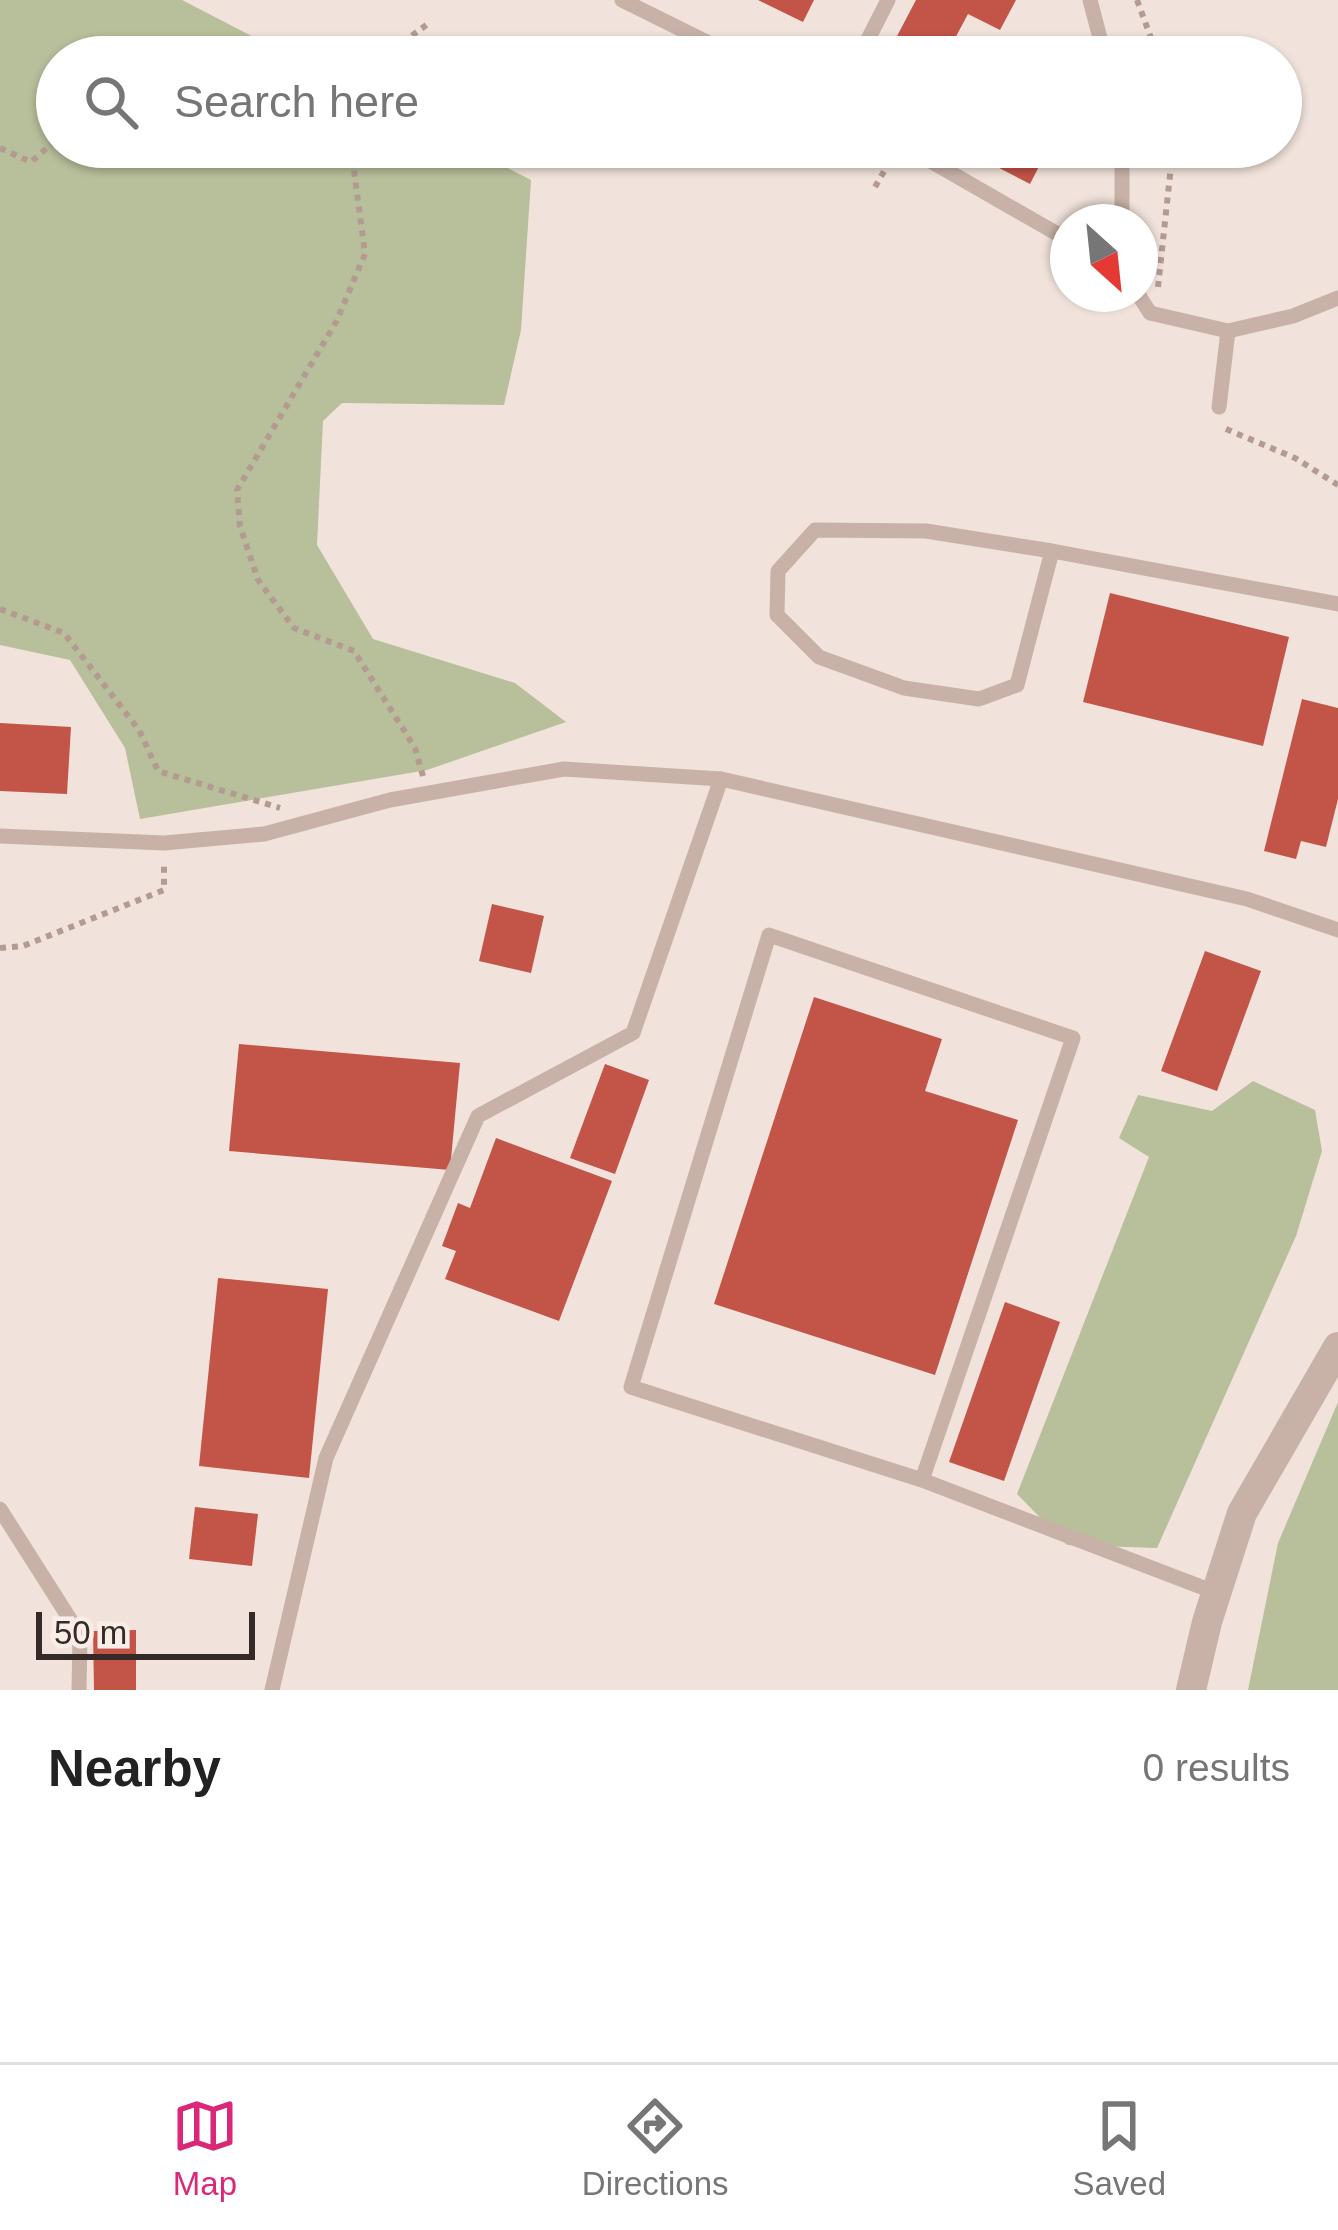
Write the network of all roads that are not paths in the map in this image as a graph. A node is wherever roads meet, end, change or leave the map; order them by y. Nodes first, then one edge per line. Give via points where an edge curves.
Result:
1 (622, 0) edge
2 (887, 0) edge
3 (1090, 0) edge
4 (695, 36) edge
5 (869, 36) edge
6 (1100, 36) edge
7 (939, 168) edge
8 (1122, 168) edge
9 (1123, 204) edge
10 (1050, 230) edge
11 (1338, 298) edge
12 (1149, 312) edge
13 (1228, 331) junction
14 (1219, 407) road end
15 (1052, 551) junction
16 (1338, 604) edge
17 (721, 779) junction
18 (0, 836) edge
19 (1338, 930) edge
20 (1338, 1347) edge
21 (922, 1480) junction
22 (0, 1509) edge
23 (1217, 1592) junction
24 (79, 1690) edge
25 (272, 1690) edge
26 (1192, 1690) edge

1 - 4 lane
2 - 5 lane
3 - 6 lane
7 - 10 lane
8 - 9 lane
11 - 13 lane
12 - 13 lane
13 - 14 lane
15 - 15 lane via 1017,685 979,699 904,688 819,657 777,615 778,571 814,530 926,531
15 - 16 lane
17 - 18 lane via 564,769 390,800 264,834 164,843
17 - 19 lane via 1247,899
17 - 25 lane via 633,1033 478,1116 326,1458
20 - 23 street via 1242,1513
21 - 21 lane via 631,1387 770,935 1073,1038
21 - 23 lane
22 - 24 lane via 80,1635
23 - 26 street

